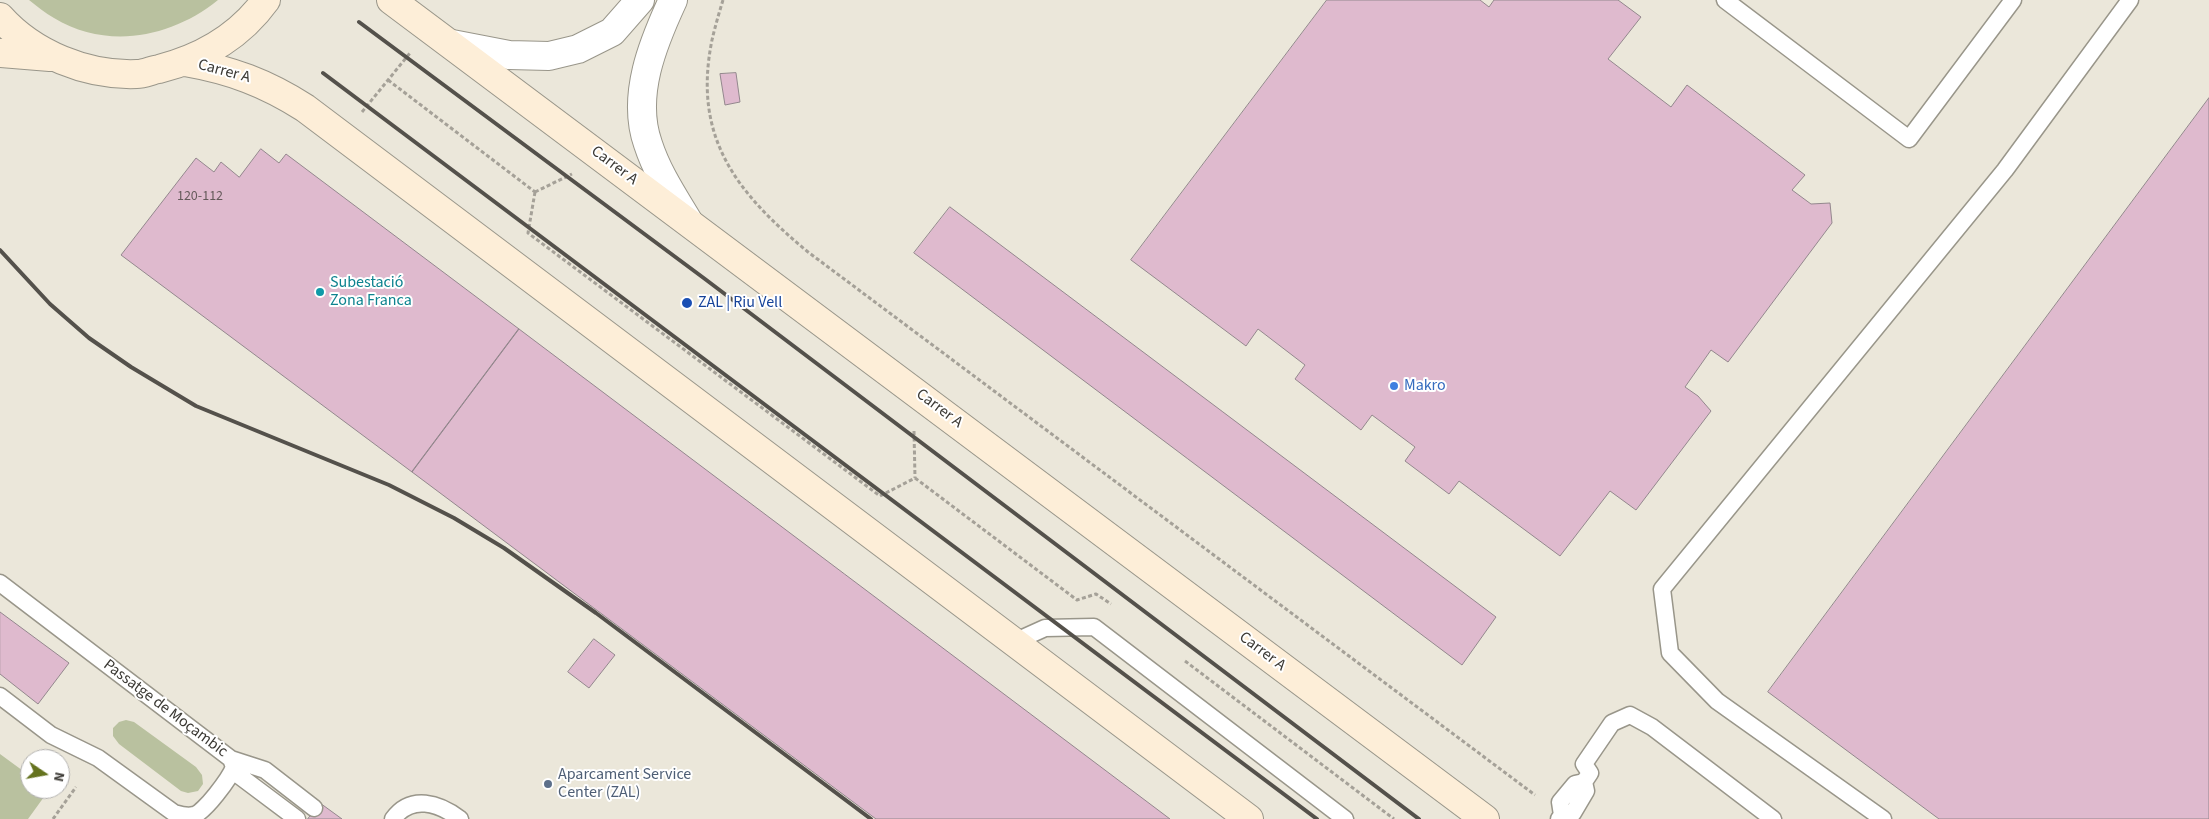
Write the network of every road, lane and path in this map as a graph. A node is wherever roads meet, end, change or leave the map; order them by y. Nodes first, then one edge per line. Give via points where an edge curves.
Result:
1 (266, 0) edge
2 (391, 0) edge
3 (640, 0) edge
4 (673, 0) edge
5 (723, 0) edge
6 (1725, 0) edge
7 (2013, 0) edge
8 (2130, 0) edge
9 (0, 17) edge
10 (452, 44) junction
11 (415, 46) dead end
12 (0, 53) edge
13 (56, 58) junction
14 (185, 62) junction
15 (388, 80) junction
16 (358, 117) dead end
17 (688, 221) junction
18 (915, 478) dead end
19 (0, 583) edge
20 (1014, 642) junction
21 (0, 696) edge
22 (232, 765) junction
23 (76, 787) dead end
24 (314, 808) dead end
25 (1560, 817) edge
26 (52, 819) edge
27 (297, 819) edge
28 (393, 819) edge
29 (460, 819) edge
30 (1249, 819) edge
31 (1345, 819) edge
32 (1485, 819) edge
33 (1773, 819) edge
34 (1883, 819) edge

1 - 14 main road via 257,12 215,48
2 - 10 main road, Carrer A
3 - 10 street via 612,32 578,49 549,56 509,55
4 - 17 street via 658,32 642,105 647,142 662,178
5 - 25 path via 712,41 707,86 712,124 724,159 742,188 773,222 808,252
6 - 7 lane via 1909,138
8 - 34 lane via 2005,170 1662,590 1670,653 1717,701
9 - 13 main road via 10,28
10 - 17 main road, Carrer A
11 - 15 path
12 - 13 main road
13 - 14 main road via 83,67 138,74
14 - 20 main road, Carrer A via 259,82 305,108
15 - 16 path
15 - 18 path via 535,192 528,233 880,496
17 - 32 main road, Carrer A
19 - 22 lane, Passatge de Moçambic
20 - 30 main road, Carrer A
20 - 31 lane via 1045,628 1094,627
21 - 22 lane, Passatge de Moçambic via 51,735 98,758 174,813 183,816 203,811
22 - 24 lane via 265,770
22 - 27 lane
23 - 26 path
25 - 33 lane via 1560,802 1575,784 1587,778 1584,764 1612,723 1630,715 1652,727
28 - 29 lane via 408,805 421,803 448,809

